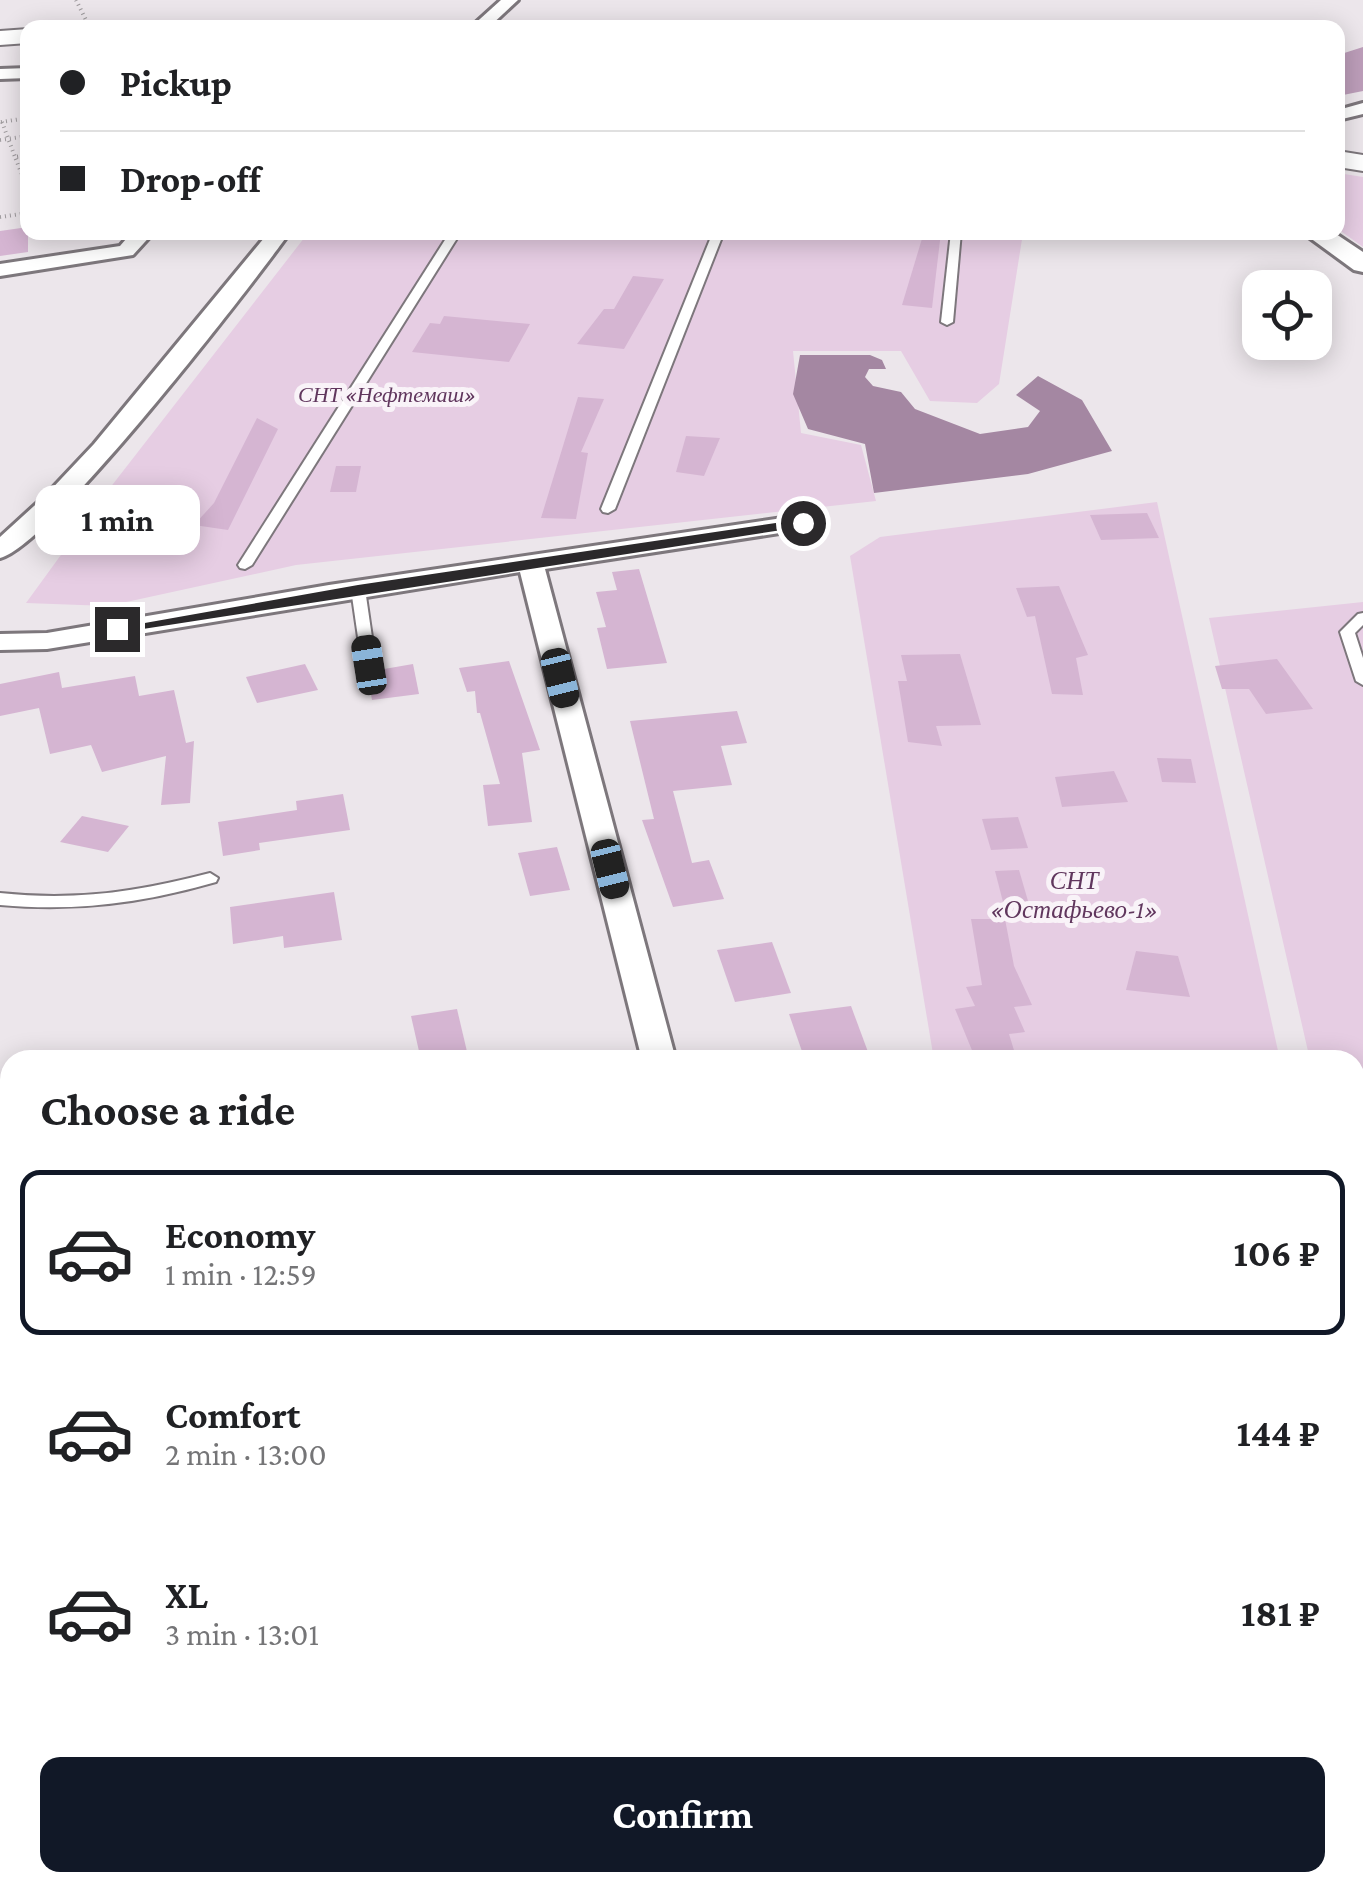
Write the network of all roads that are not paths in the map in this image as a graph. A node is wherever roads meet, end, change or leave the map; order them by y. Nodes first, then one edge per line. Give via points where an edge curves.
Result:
1 (510, 0) edge
2 (487, 20) edge
3 (137, 240) edge
4 (274, 240) edge
5 (451, 240) edge
6 (716, 240) edge
7 (955, 240) edge
8 (1328, 240) edge
9 (1363, 264) edge
10 (0, 270) edge
11 (947, 322) dead end
12 (608, 509) dead end
13 (803, 523) dead end
14 (0, 550) edge
15 (531, 564) junction
16 (245, 565) dead end
17 (358, 589) junction
18 (1363, 618) edge
19 (0, 642) edge
20 (369, 665) dead end
21 (1363, 681) edge
22 (210, 878) dead end
23 (0, 899) edge
24 (656, 1050) edge

1 - 2 street
3 - 10 street via 126,252
4 - 14 street via 68,488
5 - 16 lane
6 - 12 lane
7 - 11 lane
8 - 9 street
13 - 15 street
15 - 17 street
15 - 24 street
17 - 19 street via 47,641
17 - 20 lane
18 - 21 lane via 1348,632
22 - 23 lane via 122,902

